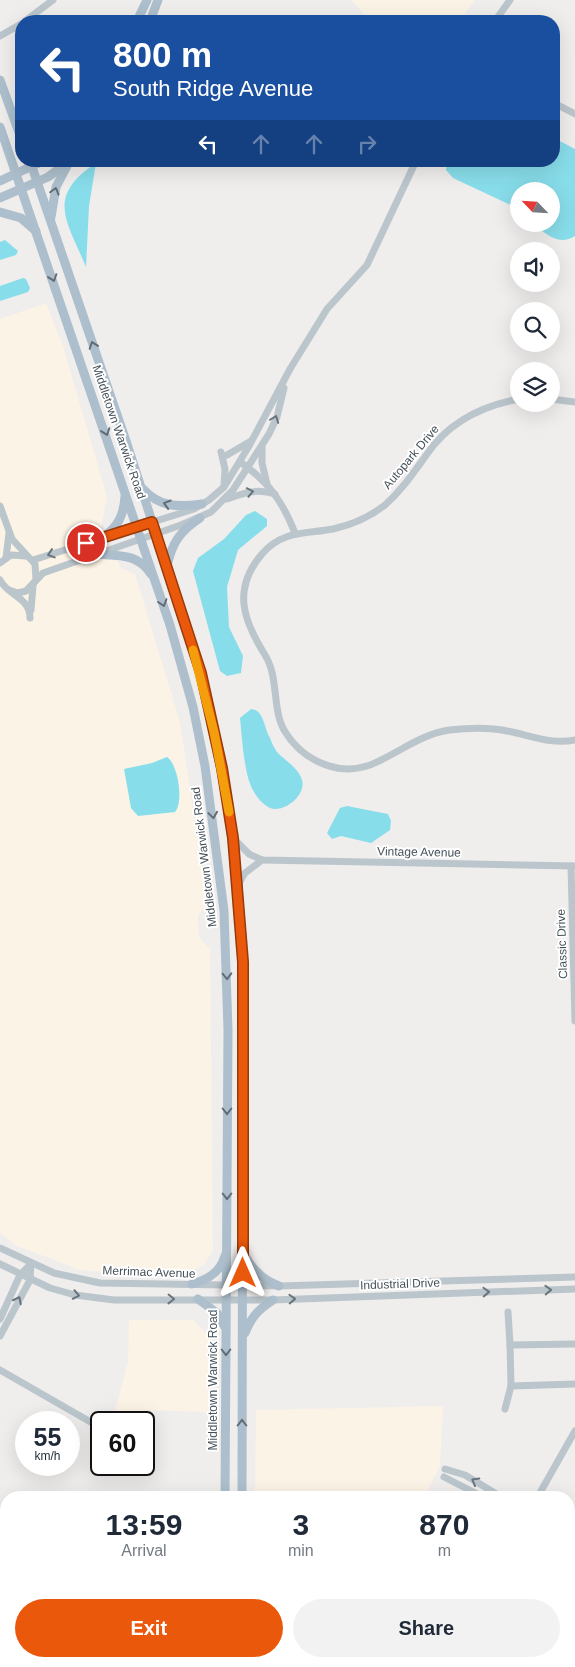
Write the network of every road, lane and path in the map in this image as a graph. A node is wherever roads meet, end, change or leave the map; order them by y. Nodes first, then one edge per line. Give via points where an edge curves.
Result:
1 (53, 0) edge
2 (147, 0) edge
3 (158, 0) edge
4 (510, 0) edge
5 (34, 15) edge
6 (140, 15) edge
7 (152, 15) edge
8 (499, 15) edge
9 (15, 27) edge
10 (0, 36) edge
11 (0, 80) edge
12 (560, 105) edge
13 (575, 114) edge
14 (14, 118) joint
15 (15, 121) edge
16 (0, 127) edge
17 (26, 167) edge
18 (32, 167) edge
19 (62, 167) edge
20 (67, 167) edge
21 (413, 167) edge
22 (17, 173) junction
23 (0, 181) edge
24 (37, 182) junction
25 (22, 188) junction
26 (0, 198) edge
27 (0, 212) edge
28 (50, 223) junction
29 (37, 232) junction
30 (290, 369) junction
31 (560, 400) edge
32 (510, 401) edge
33 (575, 402) edge
34 (253, 440) junction
35 (262, 444) junction
36 (240, 462) junction
37 (248, 468) junction
38 (140, 482) junction
39 (267, 485) junction
40 (224, 487) junction
41 (126, 491) junction
42 (276, 494) junction
43 (225, 500) junction
44 (202, 504) junction
45 (0, 506) edge
46 (1, 514) edge
47 (200, 518) junction
48 (152, 522) junction
49 (138, 526) junction
50 (9, 533) junction
51 (156, 533) junction
52 (295, 533) junction
53 (103, 537) junction
54 (141, 538) junction
55 (94, 554) junction
56 (30, 559) junction
57 (3, 562) edge
58 (167, 566) junction
59 (0, 580) edge
60 (34, 583) junction
61 (156, 583) junction
62 (5, 590) edge
63 (575, 740) edge
64 (233, 838) junction
65 (262, 860) junction
66 (573, 866) edge
67 (238, 885) junction
68 (575, 1021) edge
69 (0, 1248) edge
70 (226, 1249) junction
71 (243, 1252) junction
72 (0, 1264) edge
73 (31, 1264) junction
74 (20, 1275) junction
75 (575, 1276) edge
76 (30, 1280) junction
77 (192, 1284) junction
78 (226, 1286) junction
79 (243, 1286) junction
80 (279, 1286) junction
81 (575, 1289) edge
82 (198, 1299) junction
83 (226, 1299) junction
84 (243, 1300) junction
85 (273, 1300) junction
86 (508, 1312) dead end
87 (0, 1319) edge
88 (226, 1330) junction
89 (0, 1336) edge
90 (243, 1340) junction
91 (575, 1344) edge
92 (510, 1345) junction
93 (0, 1370) edge
94 (575, 1384) edge
95 (511, 1386) junction
96 (505, 1409) dead end
97 (90, 1422) edge
98 (575, 1431) edge
99 (225, 1491) edge
100 (242, 1491) edge
101 (475, 1491) edge
102 (491, 1491) edge
103 (541, 1491) edge

1 - 5 street
2 - 6 main road
3 - 7 main road
4 - 8 street
9 - 10 street
11 - 14 main road
12 - 13 street
14 - 15 main road
16 - 22 main road, Middletown Warwick Road
17 - 22 main road
18 - 24 main road, Middletown Warwick Road
19 - 24 main road
28 -> 20 main road via 56,187
21 - 30 street via 367,265 327,308
22 - 23 main road
22 - 25 main road, Middletown Warwick Road
24 - 25 main road
24 - 28 main road, Middletown Warwick Road
25 - 26 main road
25 - 29 main road, Middletown Warwick Road
27 - 29 main road via 20,218
38 -> 28 main road, Middletown Warwick Road
29 -> 41 main road, Middletown Warwick Road
30 - 34 street
35 -> 30 street via 277,417
31 - 33 street
32 - 52 street, Autopark Drive via 484,407 452,427 384,506 333,529
34 - 36 street
34 - 40 street via 224,453
35 - 37 street
35 - 39 street
36 - 37 street
36 - 40 street
37 - 39 street
37 - 43 street
44 -> 38 main road via 164,504 149,495
38 - 48 main road, Middletown Warwick Road
39 - 42 street
40 - 44 street
41 - 49 main road, Middletown Warwick Road
41 - 53 main road via 120,519 114,529
43 -> 42 street via 248,491 263,490
42 - 52 street
43 - 47 street
44 - 48 street
45 - 46 street
46 - 50 street
47 - 51 street
47 - 58 main road via 176,538
48 - 49 street
48 - 51 main road, Middletown Warwick Road
49 - 53 street
49 - 54 main road, Middletown Warwick Road
50 - 56 street
50 - 57 street
51 - 54 street
51 - 58 main road, Middletown Warwick Road
52 - 63 street, Autopark Drive via 277,540 262,554 245,584 244,604 248,626 269,661 283,728 308,757 326,766 366,766 421,738 447,730 473,728 507,731 551,742
53 -> 56 street
54 - 55 street
54 - 61 main road, Middletown Warwick Road
55 - 60 street via 43,573
55 - 61 main road via 119,554 133,558 144,565
56 - 57 street via 17,554
56 - 60 street via 37,569
58 - 64 main road, Middletown Warwick Road via 201,673 222,768
59 - 62 street
60 - 62 street via 23,592
60 - 62 street via 30,618 26,604
61 -> 70 main road, Middletown Warwick Road via 194,715 211,802 223,893 228,998
64 - 65 street via 249,854
64 - 67 main road, Middletown Warwick Road
65 - 66 street, Vintage Avenue
65 - 67 street via 245,873
66 - 68 street, Classic Drive
67 - 71 main road, Middletown Warwick Road via 244,1008
69 - 73 street, Merrimac Avenue
70 - 77 main road via 218,1270 207,1280
70 - 78 main road, Middletown Warwick Road
71 - 79 main road, Middletown Warwick Road
71 - 80 main road via 255,1272
72 - 74 street, Merrimac Avenue
73 - 74 street
73 - 76 street
73 - 77 street, Merrimac Avenue via 54,1273 100,1283
74 - 76 street, Merrimac Avenue
74 - 87 street
75 - 80 street, Industrial Drive
76 -> 82 street, Merrimac Avenue via 75,1295 114,1300
89 -> 76 street
77 - 78 street, Merrimac Avenue
78 - 79 street, Merrimac Avenue
78 - 83 main road, Middletown Warwick Road
79 - 80 street, Industrial Drive
79 - 84 main road, Middletown Warwick Road
85 -> 81 street, Industrial Drive
82 - 83 street, Merrimac Avenue
82 - 88 main road via 217,1313
83 - 84 street, Industrial Drive
83 - 88 main road, Middletown Warwick Road
84 - 85 street, Industrial Drive
84 - 90 main road, Middletown Warwick Road
85 - 90 main road via 250,1320
86 - 92 street
88 -> 99 main road, Middletown Warwick Road
100 -> 90 main road, Middletown Warwick Road
91 - 92 street
92 - 95 street
93 - 97 street
94 - 95 street
95 - 96 street
98 - 103 street
102 -> 101 street via 465,1476 445,1473

